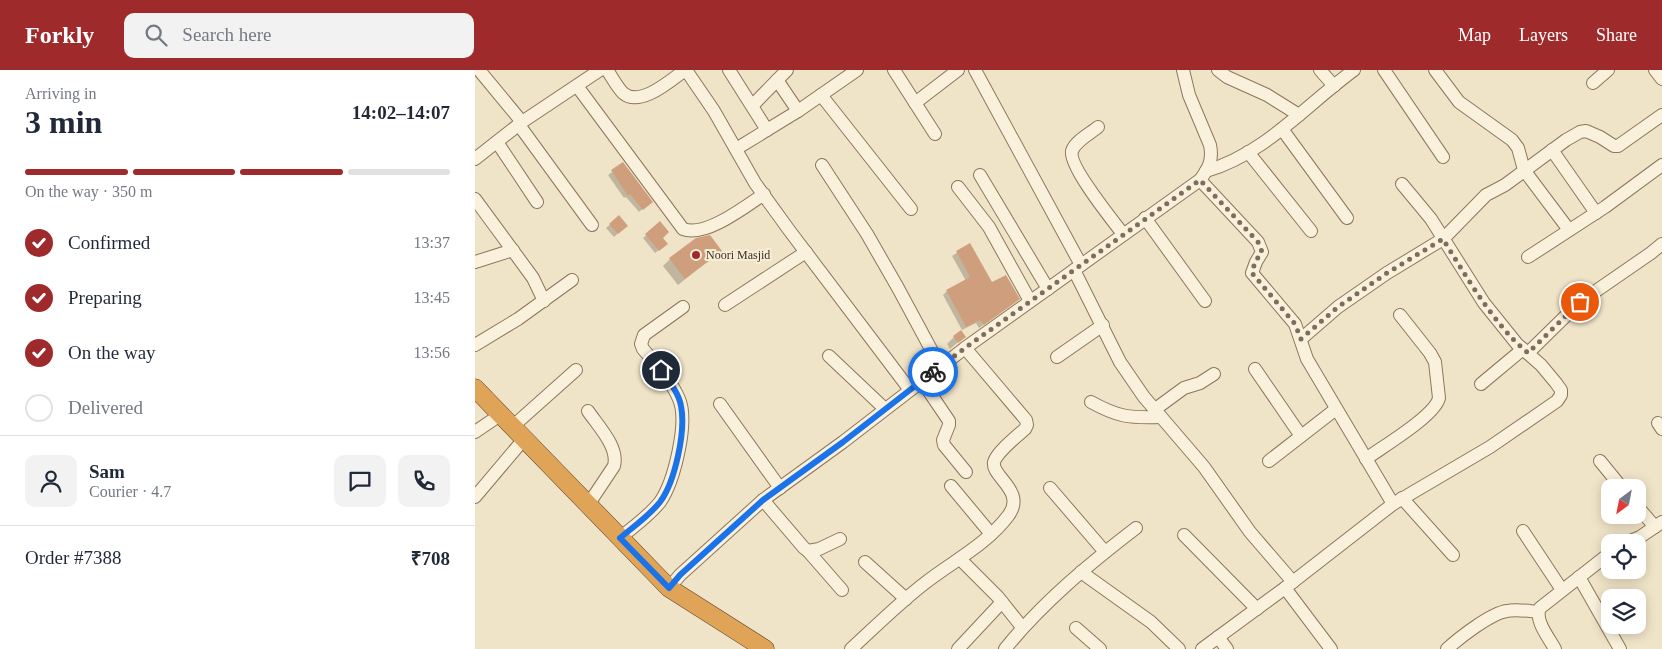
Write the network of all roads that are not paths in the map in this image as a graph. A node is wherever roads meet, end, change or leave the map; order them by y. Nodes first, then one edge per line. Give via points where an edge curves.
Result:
1 (479, 70) edge
2 (607, 70) edge
3 (685, 70) edge
4 (729, 70) edge
5 (787, 70) edge
6 (857, 70) edge
7 (893, 70) edge
8 (958, 70) edge
9 (975, 70) edge
10 (1183, 70) edge
11 (1218, 70) edge
12 (1320, 70) edge
13 (1354, 70) edge
14 (1384, 70) edge
15 (1435, 70) edge
16 (1608, 70) edge
17 (1655, 70) edge
18 (595, 71) edge
19 (1662, 79) edge
20 (777, 80) junction
21 (1593, 83) dead end
22 (577, 86) junction
23 (1334, 86) junction
24 (821, 95) junction
25 (915, 103) junction
26 (752, 106) junction
27 (798, 111) junction
28 (1662, 114) edge
29 (1299, 115) junction
30 (521, 124) junction
31 (1098, 127) dead end
32 (1282, 129) junction
33 (767, 130) junction
34 (935, 134) dead end
35 (497, 142) junction
36 (736, 149) junction
37 (1552, 150) junction
38 (1248, 152) junction
39 (1443, 157) dead end
40 (475, 159) edge
41 (821, 165) dead end
42 (1662, 165) edge
43 (1524, 170) junction
44 (980, 175) dead end
45 (1203, 176) junction
46 (1401, 184) dead end
47 (958, 187) dead end
48 (764, 194) junction
49 (475, 199) edge
50 (537, 202) dead end
51 (911, 209) dead end
52 (1596, 213) junction
53 (1145, 218) junction
54 (1347, 218) dead end
55 (592, 225) dead end
56 (1569, 230) junction
57 (1311, 231) dead end
58 (1123, 234) junction
59 (1443, 239) junction
60 (1662, 244) edge
61 (513, 250) junction
62 (807, 252) junction
63 (1528, 257) dead end
64 (475, 262) edge
65 (1078, 268) junction
66 (572, 280) dead end
67 (1048, 289) junction
68 (544, 301) junction
69 (1030, 301) junction
70 (1205, 301) dead end
71 (725, 305) dead end
72 (683, 307) dead end
73 (1400, 315) dead end
74 (1103, 324) junction
75 (1301, 339) junction
76 (475, 345) edge
77 (965, 348) junction
78 (1525, 351) junction
79 (829, 356) dead end
80 (1057, 358) dead end
81 (940, 366) junction
82 (576, 370) dead end
83 (1255, 370) dead end
84 (1214, 374) dead end
85 (921, 381) junction
86 (1481, 384) dead end
87 (475, 388) edge
88 (910, 390) junction
89 (1091, 402) dead end
90 (720, 404) dead end
91 (885, 409) junction
92 (1336, 409) junction
93 (588, 411) dead end
94 (1157, 413) junction
95 (512, 427) junction
96 (475, 432) edge
97 (1301, 436) junction
98 (1365, 459) junction
99 (1269, 461) dead end
100 (1600, 461) dead end
101 (966, 472) dead end
102 (1615, 479) edge
103 (951, 486) dead end
104 (780, 488) junction
105 (1050, 488) dead end
106 (475, 497) edge
107 (763, 500) junction
108 (1397, 501) junction
109 (588, 505) junction
110 (1646, 514) edge
111 (1658, 524) edge
112 (1136, 528) dead end
113 (1523, 532) dead end
114 (991, 534) junction
115 (1641, 534) edge
116 (1184, 535) dead end
117 (620, 538) junction
118 (840, 539) dead end
119 (809, 551) junction
120 (1105, 552) junction
121 (1453, 554) dead end
122 (960, 559) junction
123 (1601, 560) edge
124 (865, 562) dead end
125 (1081, 572) junction
126 (1579, 577) junction
127 (1289, 585) junction
128 (669, 588) junction
129 (842, 590) dead end
130 (1562, 590) junction
131 (906, 599) junction
132 (1002, 602) junction
133 (1257, 609) junction
134 (1538, 612) junction
135 (1022, 627) junction
136 (1076, 628) dead end
137 (1218, 637) junction
138 (765, 649) edge
139 (851, 649) edge
140 (958, 649) edge
141 (1005, 649) edge
142 (1101, 649) edge
143 (1179, 649) edge
144 (1202, 649) edge
145 (1227, 649) edge
146 (1331, 649) edge
147 (1447, 649) edge
148 (1555, 649) edge
149 (1620, 649) edge

1 - 30 street
2 - 3 street via 622,92 636,98 656,90
3 - 36 street
4 - 26 street
5 - 20 street
6 - 24 street
7 - 25 street
8 - 25 street
9 - 65 street
10 - 45 street via 1189,95 1212,153
11 - 29 street
12 - 23 street
13 - 23 street
14 - 39 street
15 - 43 street via 1459,102 1512,140 1518,148
16 - 21 street
17 - 19 street
18 - 22 street
20 - 26 street
20 - 27 street
22 - 30 street
22 - 48 street via 683,229 688,231 718,223
23 - 29 street
24 - 27 street
24 - 51 street
25 - 34 street
26 - 33 street
27 - 33 street
28 - 37 street via 1619,146 1586,131
29 - 32 street
30 - 35 street
30 - 55 street
31 - 58 street via 1073,148 1072,157 1088,188
32 - 38 street
32 - 54 street
33 - 36 street
35 - 40 street
35 - 50 street
36 - 48 street
37 - 43 street
37 - 52 street
38 - 45 street
38 - 57 street
41 - 81 street via 867,234
42 - 52 street
43 - 56 street
43 - 59 street via 1481,200
44 - 67 street
45 - 53 street
45 - 75 street via 1258,242 1262,252 1252,273 1295,324
46 - 59 street via 1431,219
47 - 69 street via 989,227
48 - 62 street
49 - 61 street
52 - 56 street
53 - 58 street
53 - 70 street
56 - 63 street
58 - 65 street
59 - 75 street via 1338,307
59 - 78 street via 1485,303
60 - 78 street via 1580,302
61 - 64 street
61 - 68 street via 533,278
62 - 71 street
62 - 88 street
65 - 67 street
65 - 74 street
66 - 68 street
67 - 69 street
68 - 76 street
69 - 77 street
72 - 117 street via 645,335 641,344 671,384 681,406 678,451 669,484 661,500
73 - 98 street via 1435,362 1439,398 1427,415
74 - 80 street
74 - 94 street via 1120,362
75 - 92 street via 1307,359
77 - 81 street
77 - 114 street via 1027,425 995,459 995,469 1010,489 1013,503 1009,515
78 - 86 street
78 - 108 street via 1561,390 1557,401 1490,447
79 - 91 street
81 - 85 street
82 - 95 street
83 - 97 street
84 - 94 street via 1184,388
85 - 88 street
85 - 101 street via 949,421 944,445
87 - 95 highway
88 - 91 street
89 - 94 street via 1129,418
90 - 104 street
91 - 104 street
92 - 97 street
92 - 98 street
93 - 109 street via 616,460
94 - 127 street via 1204,466
95 - 96 street
95 - 106 street
95 - 109 highway
97 - 99 street
98 - 108 street
100 - 102 street
103 - 114 street
104 - 107 street
105 - 120 street
107 - 119 street
107 - 128 street
108 - 121 street
108 - 127 street
109 - 117 highway
110 - 111 street
111 - 115 street
112 - 120 street
113 - 130 street
114 - 122 street
116 - 133 street
117 - 128 highway
118 - 119 street
119 - 129 street
120 - 125 street
122 - 131 street
122 - 132 street
123 - 126 street
124 - 131 street
125 - 135 street
125 - 143 street via 1151,622
126 - 130 street
126 - 149 street
127 - 133 street
127 - 146 street
128 - 138 highway
130 - 134 street
131 - 139 street
132 - 135 street
132 - 140 street
133 - 137 street
134 - 147 street via 1507,610 1470,631
134 - 148 street
135 - 141 street
136 - 142 street
137 - 144 street
137 - 145 street

